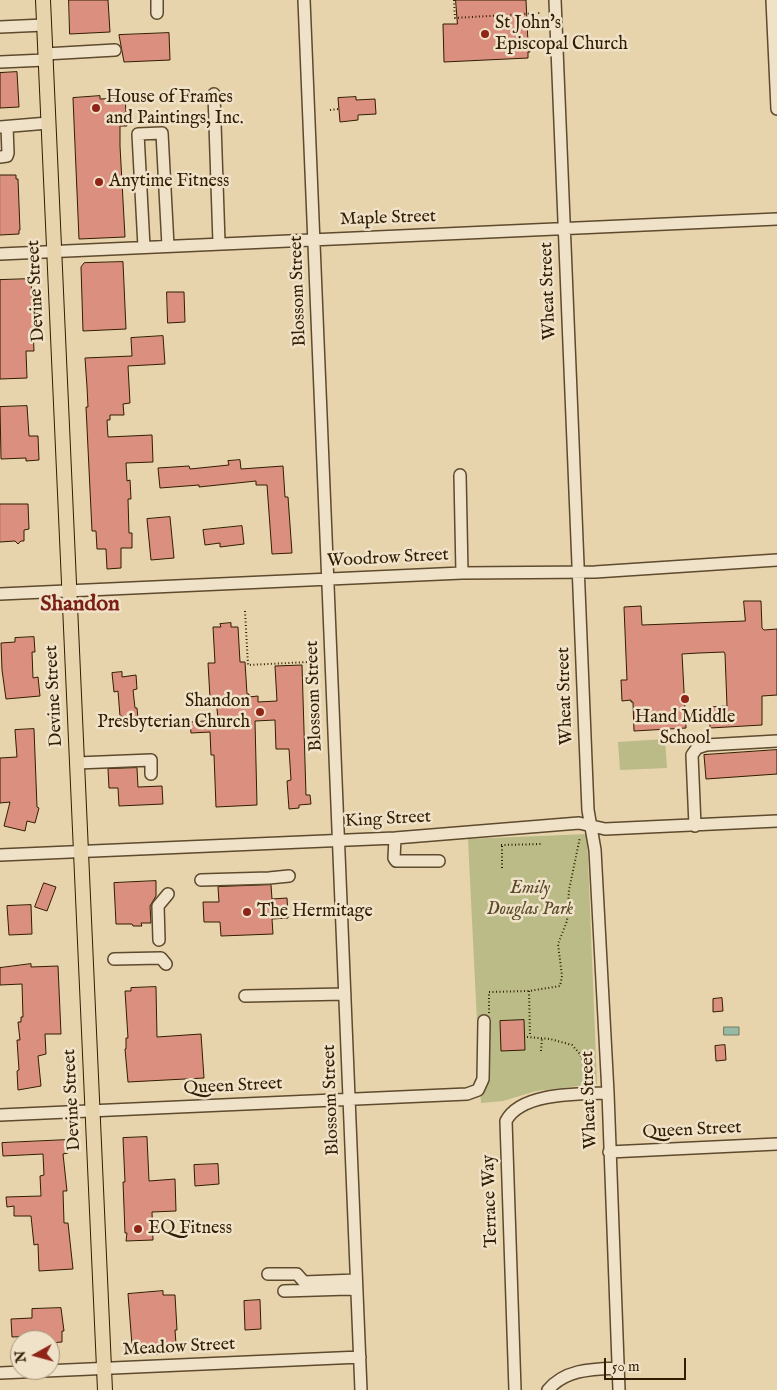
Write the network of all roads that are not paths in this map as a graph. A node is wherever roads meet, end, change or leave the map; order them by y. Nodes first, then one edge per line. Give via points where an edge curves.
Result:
1 (43, 0) edge
2 (157, 0) edge
3 (304, 0) edge
4 (555, 0) edge
5 (772, 0) edge
6 (157, 13) dead end
7 (44, 25) junction
8 (0, 27) edge
9 (115, 50) dead end
10 (45, 57) junction
11 (0, 62) edge
12 (214, 94) dead end
13 (777, 110) edge
14 (48, 123) junction
15 (3, 127) edge
16 (0, 157) edge
17 (777, 219) edge
18 (564, 228) junction
19 (314, 239) junction
20 (219, 244) junction
21 (168, 246) junction
22 (144, 247) junction
23 (54, 251) junction
24 (0, 254) edge
25 (460, 475) dead end
26 (777, 560) edge
27 (462, 573) junction
28 (579, 573) junction
29 (328, 579) junction
30 (69, 590) junction
31 (0, 594) edge
32 (777, 740) edge
33 (77, 763) junction
34 (151, 774) dead end
35 (777, 821) edge
36 (592, 826) junction
37 (695, 826) junction
38 (395, 838) junction
39 (339, 840) junction
40 (81, 852) junction
41 (0, 855) edge
42 (439, 861) dead end
43 (289, 876) dead end
44 (201, 880) dead end
45 (168, 894) dead end
46 (159, 940) dead end
47 (114, 959) dead end
48 (166, 964) dead end
49 (345, 994) junction
50 (245, 996) dead end
51 (487, 1018) road end
52 (608, 1093) junction
53 (349, 1100) junction
54 (92, 1111) junction
55 (0, 1115) edge
56 (777, 1144) edge
57 (609, 1152) junction
58 (268, 1274) dead end
59 (357, 1285) junction
60 (284, 1291) dead end
61 (360, 1357) junction
62 (104, 1368) junction
63 (618, 1368) junction
64 (0, 1374) edge
65 (105, 1390) edge
66 (361, 1390) edge
67 (516, 1390) edge
68 (548, 1390) edge
69 (618, 1390) edge

1 - 7 main road, Devine Street
2 - 6 street
3 - 19 street, Blossom Street
4 - 18 street, Wheat Street
5 - 13 street
7 - 8 street
7 - 10 main road, Devine Street
9 - 10 street
10 - 11 street
10 - 14 main road, Devine Street
12 - 20 street
14 - 15 street
14 - 23 main road, Devine Street
15 - 16 street via 8,153
17 - 18 street, Maple Street
18 - 19 street, Maple Street
18 - 28 street, Wheat Street
19 - 20 street, Maple Street
19 - 29 street, Blossom Street
20 - 21 street, Maple Street
21 - 22 street, Maple Street
21 - 22 street via 162,134 138,134
22 - 23 street, Maple Street
23 - 24 street, Maple Street
23 - 30 main road, Devine Street
25 - 27 street
26 - 28 street, Woodrow Street
27 - 28 street, Woodrow Street
27 - 29 street, Woodrow Street
28 - 36 street, Wheat Street via 588,810
29 - 30 street, Woodrow Street
29 - 39 street, Blossom Street
30 - 31 street, Woodrow Street
30 - 33 main road, Devine Street
32 - 37 street via 697,748 692,755
33 - 34 street via 151,760
33 - 40 main road, Devine Street
35 - 37 street, King Street
36 - 37 street, King Street via 605,829
36 - 38 street, King Street via 579,823
36 - 52 street, Wheat Street
38 - 39 street, King Street
38 - 42 street via 396,861
39 - 40 street, King Street
39 - 49 street, Blossom Street
40 - 41 street, King Street
40 - 54 main road, Devine Street
43 - 44 street
45 - 46 street via 158,906
47 - 48 street via 160,958
49 - 50 street
49 - 53 street, Blossom Street
51 - 53 street, Queen Street via 483,1079 478,1090 467,1094
52 - 57 street, Wheat Street
52 - 67 street, Terrace Way via 561,1095 536,1101 513,1111 506,1121
53 - 54 street, Queen Street
53 - 59 street, Blossom Street
54 - 55 street, Queen Street
54 - 62 main road, Devine Street
56 - 57 street, Queen Street
57 - 63 street, Wheat Street
58 - 59 street via 297,1274 304,1282
59 - 60 street via 348,1289
59 - 61 street, Blossom Street
61 - 62 street, Meadow Street
61 - 66 street, Blossom Street
62 - 64 street, Meadow Street
62 - 65 main road, Devine Street
63 - 68 street via 570,1374
63 - 69 street, Wheat Street

